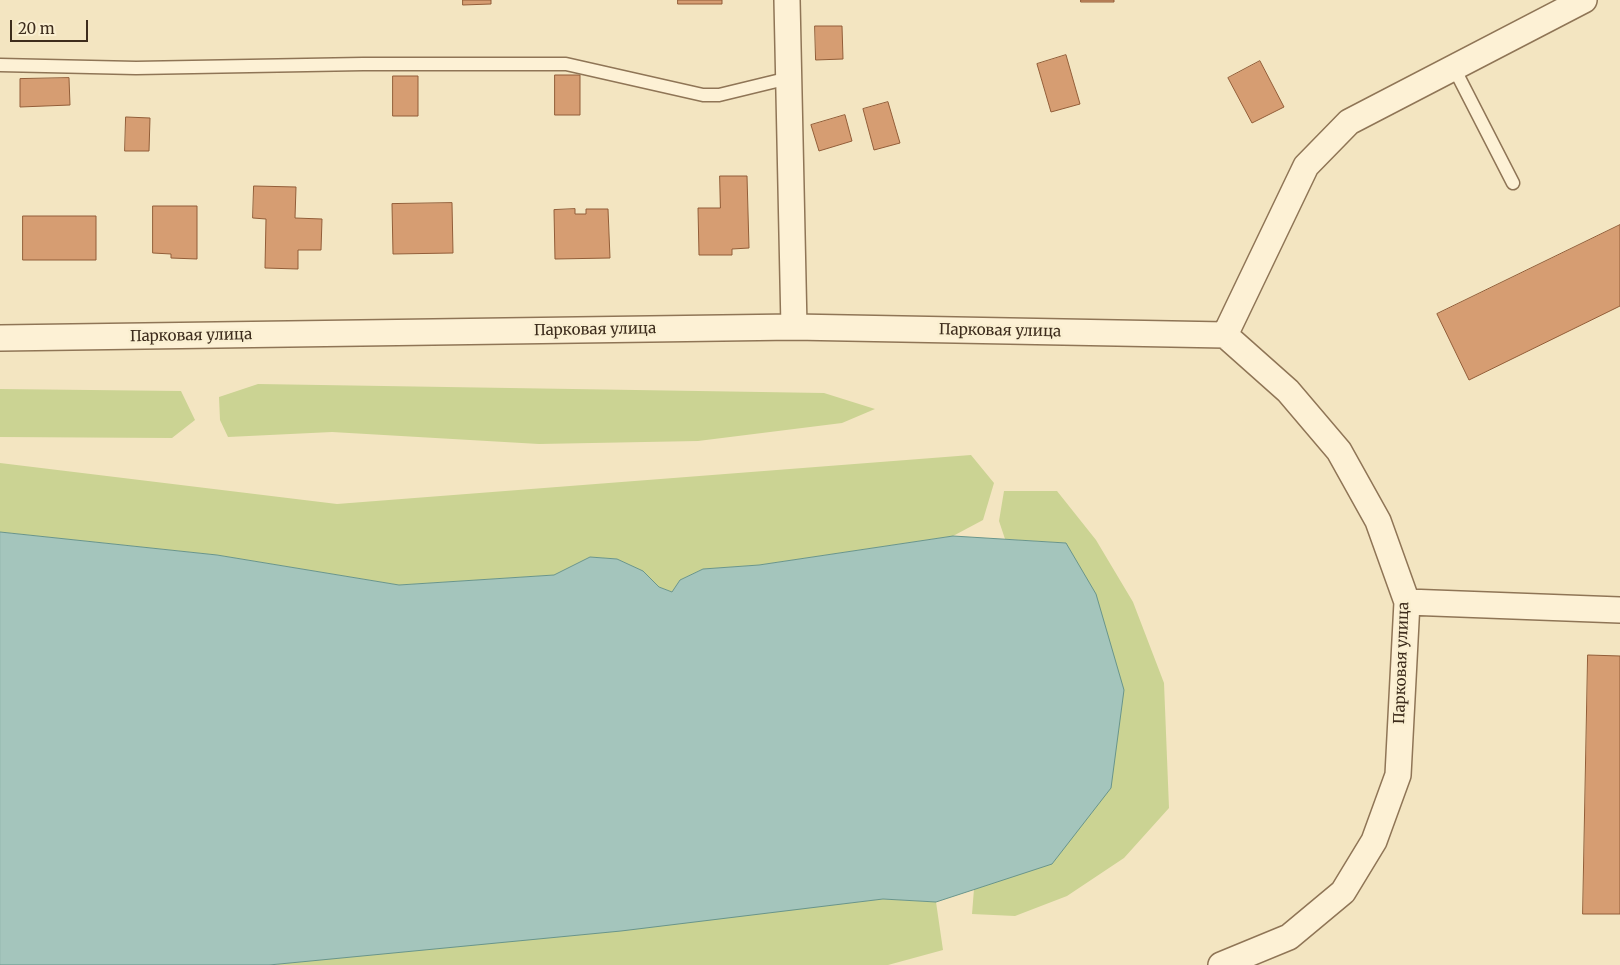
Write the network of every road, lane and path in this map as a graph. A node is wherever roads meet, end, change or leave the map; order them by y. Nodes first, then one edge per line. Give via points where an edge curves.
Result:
1 (787, 0) edge
2 (1584, 0) edge
3 (0, 66) edge
4 (1454, 68) junction
5 (789, 78) junction
6 (1513, 182) dead end
7 (794, 328) junction
8 (1225, 335) junction
9 (0, 338) edge
10 (1407, 602) junction
11 (1620, 610) edge
12 (1221, 965) edge

1 - 5 street
2 - 4 street
3 - 5 lane via 566,64 703,95
4 - 6 lane
4 - 8 street via 1349,122 1306,166
5 - 7 street
7 - 8 street, Парковая улица
7 - 9 street, Парковая улица
8 - 10 street, Парковая улица via 1288,391 1339,451 1378,521
10 - 11 street
10 - 12 street, Парковая улица via 1398,775 1374,841 1343,892 1289,937

